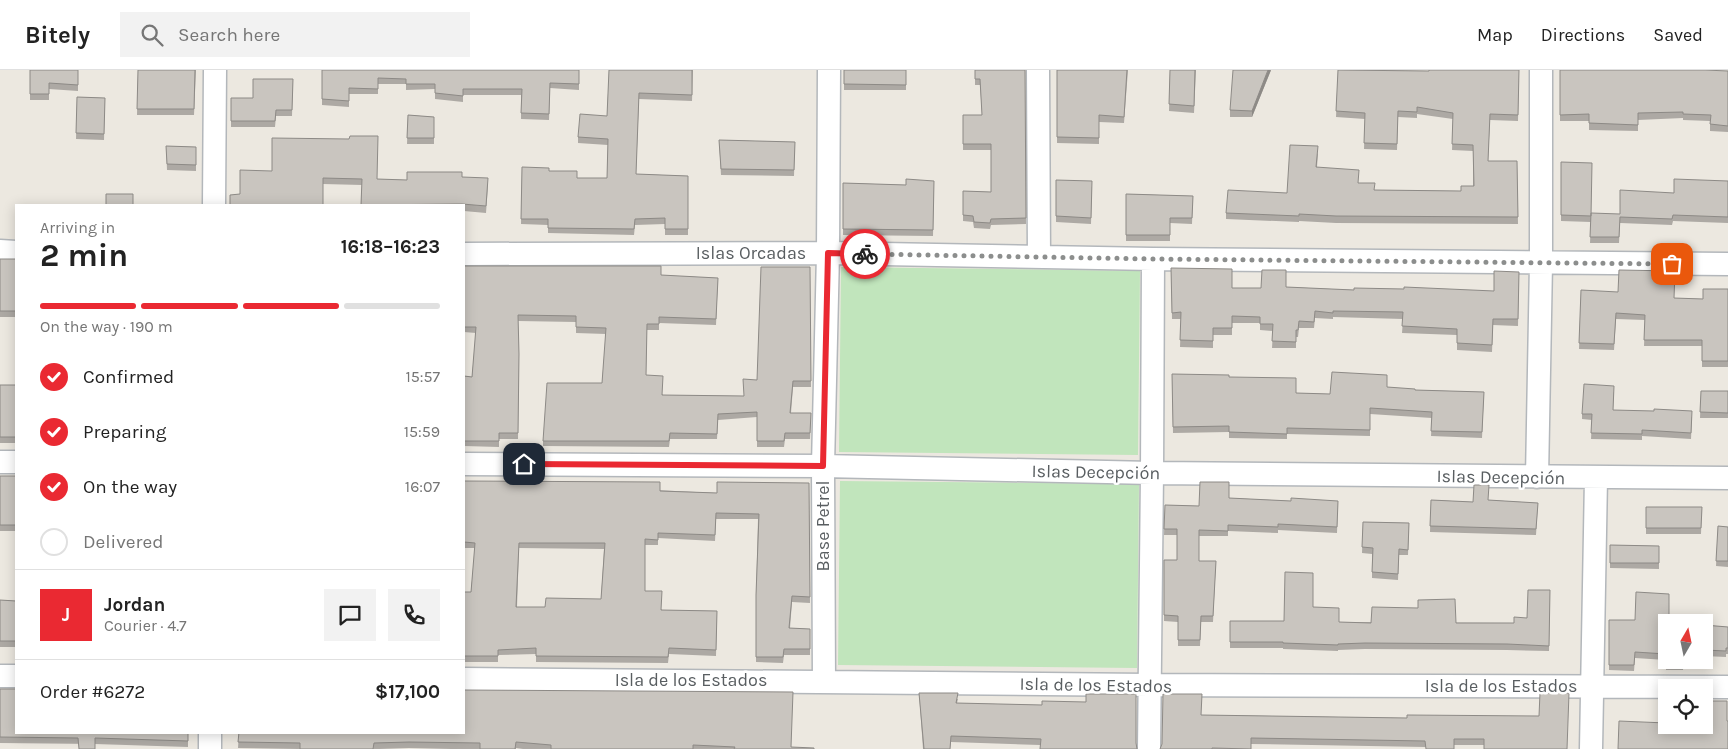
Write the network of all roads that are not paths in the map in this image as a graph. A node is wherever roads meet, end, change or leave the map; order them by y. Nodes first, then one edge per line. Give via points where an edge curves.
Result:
1 (215, 70) edge
2 (829, 70) edge
3 (1038, 70) edge
4 (1541, 70) edge
5 (214, 204) edge
6 (0, 251) edge
7 (15, 252) edge
8 (828, 253) junction
9 (465, 254) edge
10 (1039, 256) junction
11 (1153, 259) junction
12 (1541, 263) junction
13 (1728, 264) edge
14 (0, 462) edge
15 (15, 462) edge
16 (465, 464) edge
17 (823, 466) junction
18 (1152, 473) junction
19 (1537, 477) junction
20 (1596, 478) junction
21 (1728, 478) edge
22 (0, 676) edge
23 (15, 676) edge
24 (465, 679) edge
25 (824, 682) junction
26 (1149, 685) junction
27 (1592, 687) junction
28 (1728, 687) edge
29 (210, 734) edge
30 (210, 749) edge
31 (1148, 749) edge
32 (1591, 749) edge

1 - 5 street
2 - 8 street, Base Petrel
3 - 10 street
4 - 12 street
6 - 7 street
8 - 9 street, Islas Orcadas
8 - 10 street, Islas Orcadas
8 - 17 street, Base Petrel
10 - 11 street, Islas Orcadas
11 - 12 street, Islas Orcadas
11 - 18 street
12 - 13 street, Islas Orcadas
12 - 19 street
14 - 15 street
16 - 17 street, Islas Decepción
17 - 18 street, Islas Decepción
17 - 25 street, Base Petrel
18 - 19 street, Islas Decepción
18 - 26 street
19 - 20 street, Islas Decepción
20 - 21 street, Islas Decepción
20 - 27 street
22 - 23 street
24 - 25 street, Isla de los Estados
25 - 26 street, Isla de los Estados
26 - 27 street, Isla de los Estados
26 - 31 street
27 - 28 street, Isla de los Estados
27 - 32 street
29 - 30 street

